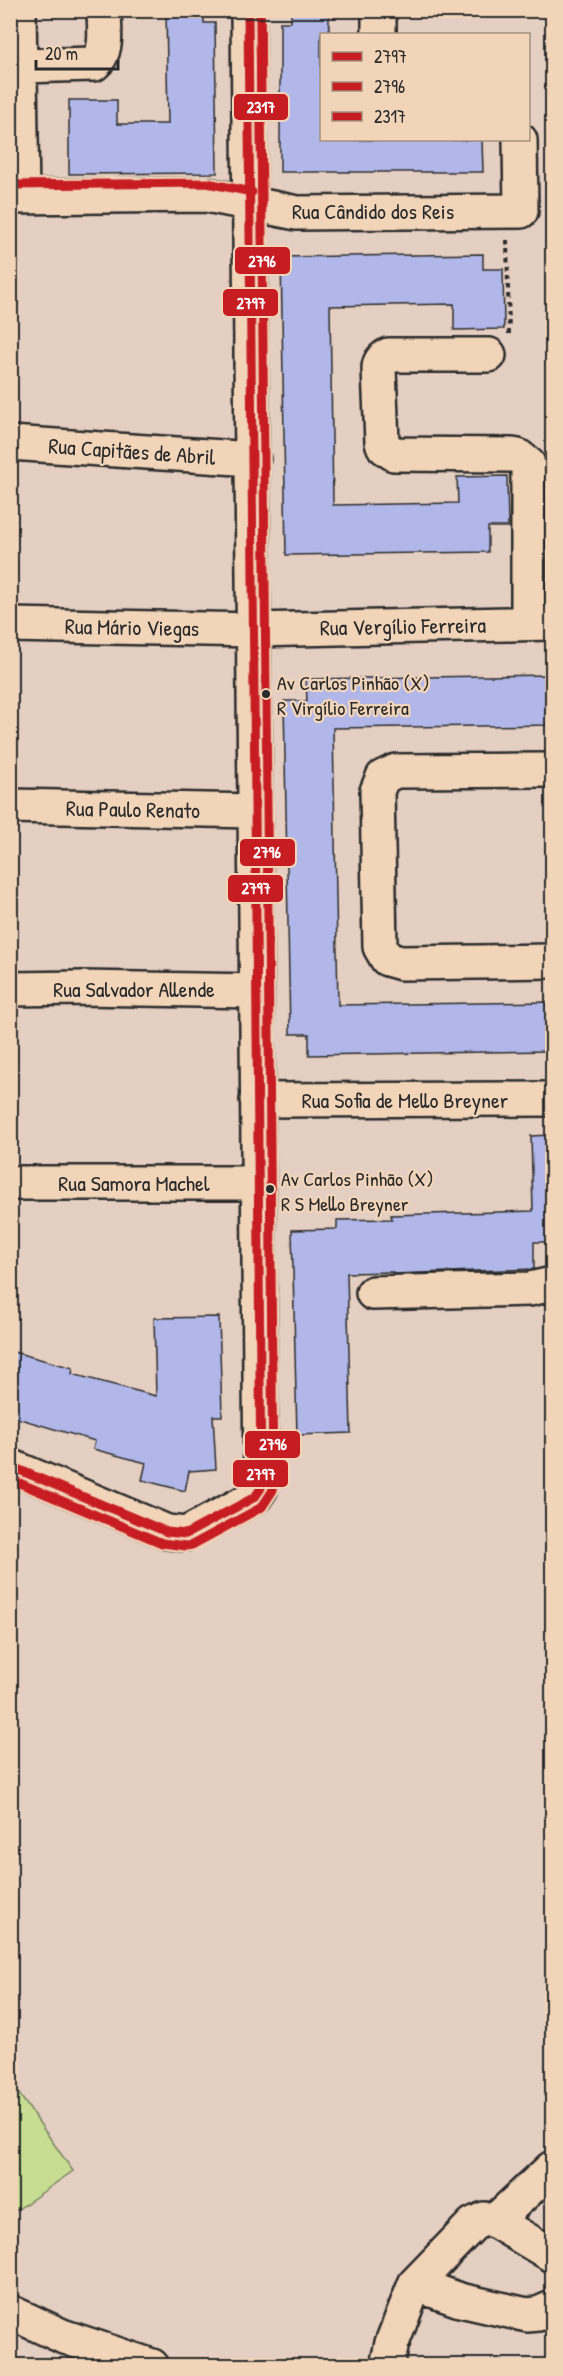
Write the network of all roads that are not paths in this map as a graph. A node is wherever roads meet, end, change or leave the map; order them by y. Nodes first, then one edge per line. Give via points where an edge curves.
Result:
1 (19, 10) edge
2 (104, 10) edge
3 (248, 10) edge
4 (379, 10) edge
5 (379, 33) edge
6 (21, 66) junction
7 (520, 141) edge
8 (16, 197) edge
9 (250, 204) junction
10 (489, 355) road end
11 (10, 442) edge
12 (253, 459) junction
13 (540, 623) edge
14 (10, 625) edge
15 (254, 630) junction
16 (552, 770) edge
17 (10, 806) edge
18 (255, 811) junction
19 (552, 961) edge
20 (10, 989) edge
21 (257, 991) junction
22 (552, 1099) edge
23 (257, 1100) junction
24 (10, 1183) edge
25 (258, 1183) junction
26 (552, 1284) edge
27 (374, 1293) dead end
28 (10, 1466) edge
29 (552, 2168) edge
30 (495, 2221) junction
31 (552, 2255) edge
32 (415, 2284) junction
33 (552, 2308) edge
34 (10, 2312) edge
35 (388, 2359) edge
36 (152, 2366) edge

1 - 6 street
2 - 6 street via 104,49 99,61
3 - 9 street
4 - 5 street
6 - 8 street
7 - 9 street, Rua Cândido dos Reis via 514,211 297,213
8 - 9 street, Rua Cândido dos Reis via 207,195
9 - 12 street
10 - 13 street via 384,357 379,369 382,442 394,454 512,455 528,464
11 - 12 street, Rua Capitães de Abril
12 - 15 street
13 - 15 street, Rua Vergílio Ferreira
14 - 15 street, Rua Mário Viegas
15 - 18 street
16 - 19 street via 396,771 383,777 377,791 380,946 387,959 401,963
17 - 18 street, Rua Paulo Renato
18 - 21 street
20 - 21 street, Rua Salvador Allende
21 - 23 street
22 - 23 street, Rua Sofia de Mello Breyner
23 - 25 street
24 - 25 street, Rua Samora Machel
25 - 28 street via 261,1488 255,1497 180,1534
26 - 27 street via 530,1289
29 - 30 street
30 - 31 street
30 - 32 street via 473,2223
32 - 33 street via 460,2300 527,2315
32 - 35 street
34 - 36 street via 62,2336

